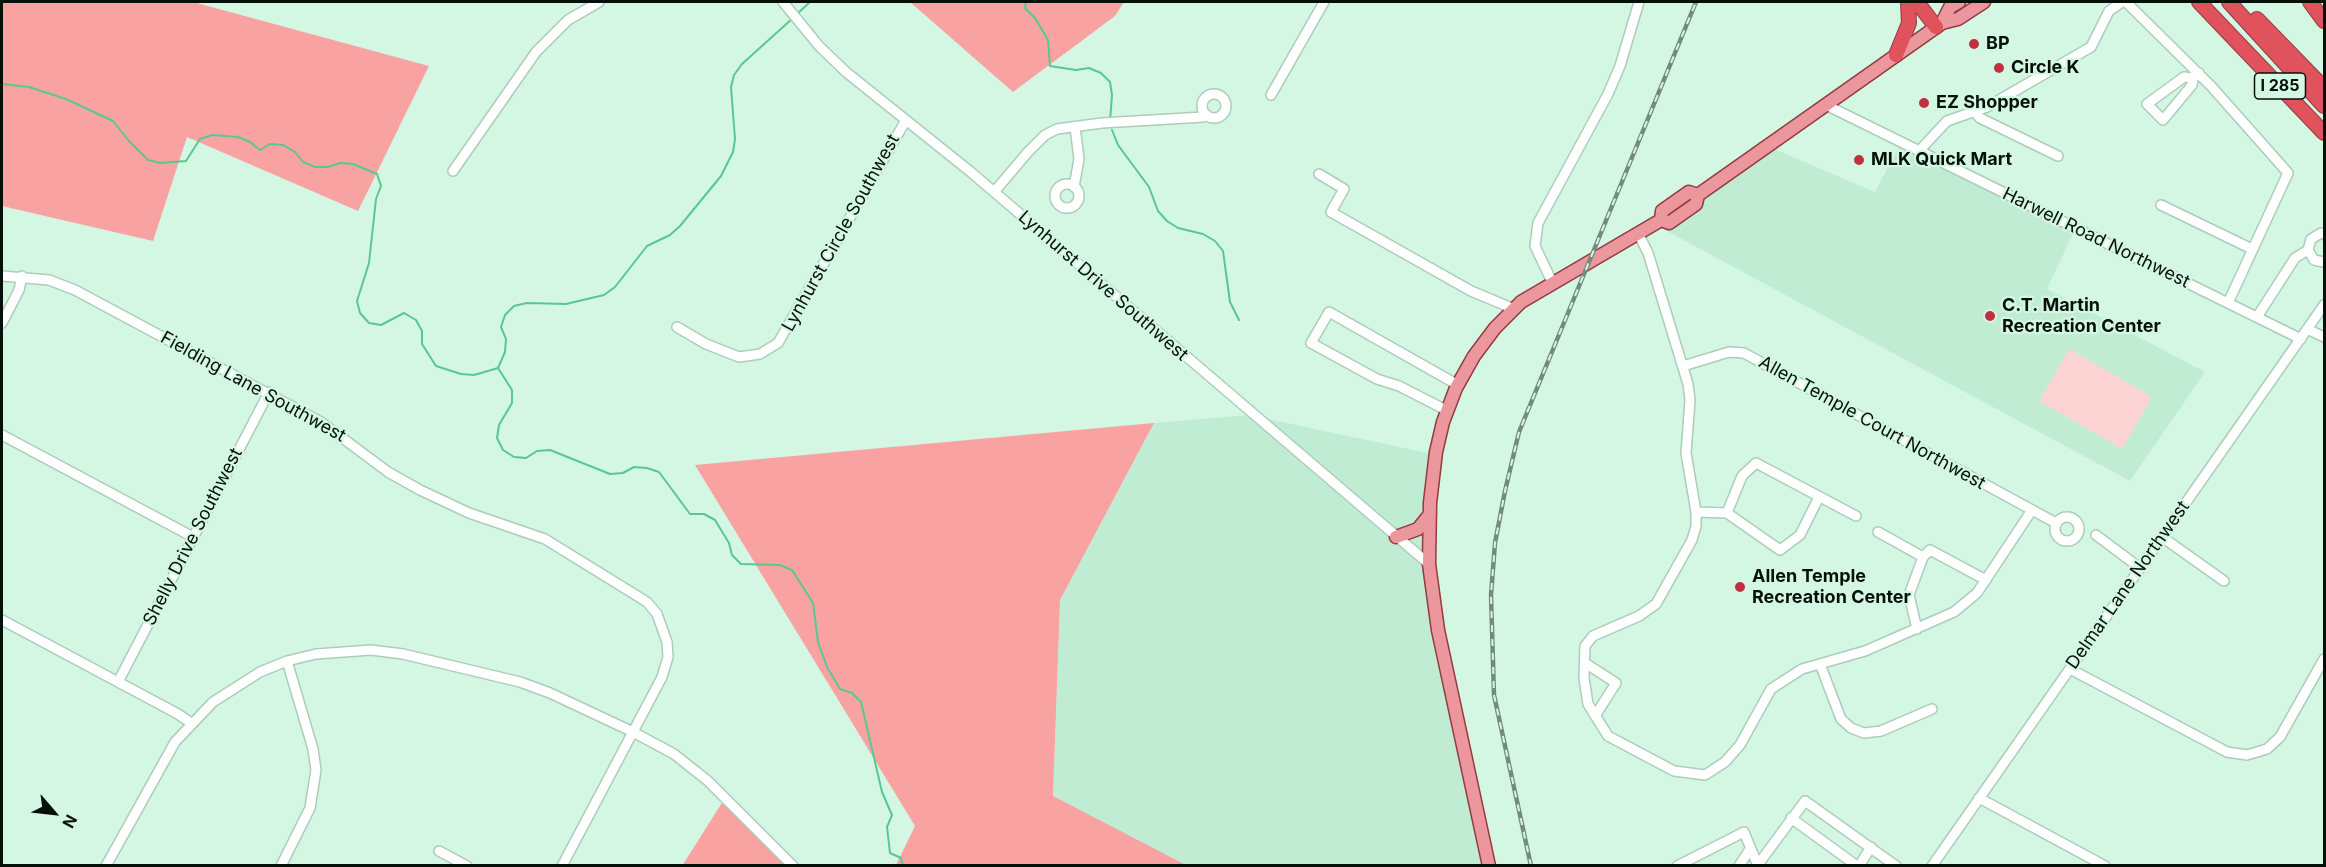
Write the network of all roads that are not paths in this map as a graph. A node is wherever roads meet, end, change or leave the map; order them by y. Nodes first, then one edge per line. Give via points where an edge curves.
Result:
1 (599, 2) edge
2 (783, 2) edge
3 (1324, 2) edge
4 (1639, 2) edge
5 (1908, 2) edge
6 (1917, 2) edge
7 (1927, 2) edge
8 (1959, 2) edge
9 (1984, 2) edge
10 (2124, 2) edge
11 (2199, 2) edge
12 (2229, 2) edge
13 (2240, 2) edge
14 (2310, 2) edge
15 (2325, 21) edge
16 (1939, 25) junction
17 (1896, 55) junction
18 (2196, 76) junction
19 (2325, 88) edge
20 (1271, 95) dead end
21 (1826, 105) junction
22 (2325, 106) edge
23 (1974, 111) junction
24 (1207, 115) dead end
25 (906, 120) junction
26 (1075, 127) junction
27 (2325, 133) edge
28 (1920, 150) junction
29 (2058, 156) dead end
30 (453, 171) dead end
31 (1319, 174) dead end
32 (1074, 187) dead end
33 (994, 192) junction
34 (2161, 205) dead end
35 (1638, 233) junction
36 (2325, 234) edge
37 (2252, 249) junction
38 (2308, 250) junction
39 (2325, 262) edge
40 (2, 276) edge
41 (22, 276) junction
42 (1552, 282) junction
43 (2228, 303) junction
44 (2325, 305) edge
45 (1514, 309) junction
46 (2257, 317) junction
47 (2, 323) edge
48 (677, 327) dead end
49 (2307, 329) junction
50 (2325, 338) edge
51 (2301, 339) junction
52 (1683, 366) junction
53 (1458, 385) junction
54 (269, 392) junction
55 (1448, 411) junction
56 (2, 435) edge
57 (1819, 497) junction
58 (2032, 510) junction
59 (1696, 513) junction
60 (1727, 513) junction
61 (1430, 514) junction
62 (1856, 516) dead end
63 (2056, 523) dead end
64 (1878, 532) dead end
65 (2096, 535) dead end
66 (193, 537) junction
67 (1396, 537) junction
68 (2162, 537) junction
69 (1923, 556) junction
70 (1429, 564) junction
71 (2140, 568) junction
72 (1986, 580) junction
73 (2224, 581) dead end
74 (2, 620) edge
75 (1917, 629) junction
76 (2325, 660) edge
77 (287, 661) junction
78 (1585, 663) junction
79 (1820, 664) junction
80 (2070, 669) junction
81 (118, 682) junction
82 (1932, 709) dead end
83 (1596, 716) junction
84 (191, 723) junction
85 (633, 732) junction
86 (1979, 798) junction
87 (1791, 818) junction
88 (1871, 847) junction
89 (1750, 849) junction
90 (439, 851) dead end
91 (1757, 865) edge
92 (106, 866) edge
93 (281, 866) edge
94 (466, 866) edge
95 (562, 866) edge
96 (793, 866) edge
97 (1489, 866) edge
98 (1677, 866) edge
99 (1739, 866) edge
100 (1858, 866) edge
101 (1896, 866) edge
102 (1932, 866) edge
103 (2105, 866) edge

1 - 30 street via 568,20 536,52
2 - 25 street, Lynhurst Drive Southwest via 846,72
3 - 20 street
4 - 42 street via 1608,94 1538,223 1535,246
5 - 17 highway via 1909,23
6 - 16 highway
7 - 16 highway
8 - 16 main road
9 - 16 main road via 1958,19
10 - 18 street
10 - 23 street via 2109,11 2091,47 2020,90
11 - 27 highway, I 285
12 - 22 highway
13 - 19 highway, I 285
14 - 15 highway
16 - 17 main road
17 - 21 main road
18 - 18 street via 2163,120 2147,105 2184,77
18 - 37 street via 2288,173
21 - 28 street, Harwell Road Northwest
21 - 35 main road via 1698,195 1696,204 1677,218 1669,223 1661,220
23 - 28 street via 1947,121
23 - 29 street via 1980,118
24 - 26 street
25 - 33 street, Lynhurst Drive Southwest
25 - 48 street, Lynhurst Circle Southwest via 778,343 760,354 738,357
26 - 32 street via 1079,159
26 - 33 street via 1045,135
28 - 43 street, Harwell Road Northwest
31 - 45 street via 1344,189 1331,212 1471,291
33 - 67 street, Lynhurst Drive Southwest
34 - 37 street
35 - 42 main road
35 - 52 street via 1648,253
36 - 38 street via 2311,239
37 - 43 street
38 - 39 street via 2314,260
38 - 46 street via 2295,258
40 - 41 street, Fielding Lane Southwest
41 - 47 street
41 - 54 street, Fielding Lane Southwest via 49,280 75,290
42 - 45 main road
43 - 46 street, Harwell Road Northwest
44 - 49 street, Delmar Lane Northwest
45 - 53 main road via 1474,356
46 - 51 street, Harwell Road Northwest
49 - 50 street
49 - 51 street, Delmar Lane Northwest
51 - 68 street, Delmar Lane Northwest
52 - 58 street, Allen Temple Court Northwest via 1729,352 1744,353
52 - 59 street via 1690,399 1686,453
53 - 55 main road
53 - 55 street via 1329,312 1311,343 1377,380 1399,386
54 - 66 street, Shelly Drive Southwest
54 - 85 street, Fielding Lane Southwest via 321,422 388,472 420,490 469,513 545,539 647,602 664,628 668,657 662,678
55 - 61 main road via 1436,452
56 - 66 street
57 - 60 street via 1756,463 1742,476
57 - 60 street via 1800,535 1780,550
57 - 62 street
58 - 63 street, Allen Temple Court Northwest
58 - 72 street
59 - 60 street
59 - 78 street via 1692,540 1656,604 1639,616 1593,636 1585,646
61 - 67 main road via 1418,529
61 - 70 main road
64 - 69 street
65 - 71 street
66 - 81 street, Shelly Drive Southwest
67 - 70 street, Lynhurst Drive Southwest
68 - 71 street, Delmar Lane Northwest
68 - 73 street
69 - 72 street via 1929,550
69 - 75 street via 1909,595
70 - 97 main road via 1438,630
71 - 80 street, Delmar Lane Northwest
72 - 75 street via 1954,612
74 - 81 street
75 - 79 street via 1865,651
76 - 80 street via 2280,737 2267,749 2247,755 2227,752
77 - 84 street via 236,686
77 - 85 street via 344,650 403,654 520,682
77 - 93 street via 316,770 310,808
78 - 83 street via 1588,704
78 - 83 street via 1616,683
79 - 82 street via 1841,719 1864,734 1881,731
79 - 83 street via 1802,669 1771,689 1740,745 1725,762 1705,774 1674,771 1608,736
80 - 86 street, Delmar Lane Northwest
81 - 84 street
84 - 92 street via 160,765
85 - 95 street, Fielding Lane Southwest
85 - 96 street via 674,754 708,781
86 - 102 street, Delmar Lane Northwest
86 - 103 street
87 - 88 street via 1804,801
87 - 91 street
87 - 100 street
88 - 100 street
88 - 101 street
89 - 91 street
89 - 98 street via 1743,832
89 - 99 street
90 - 94 street

